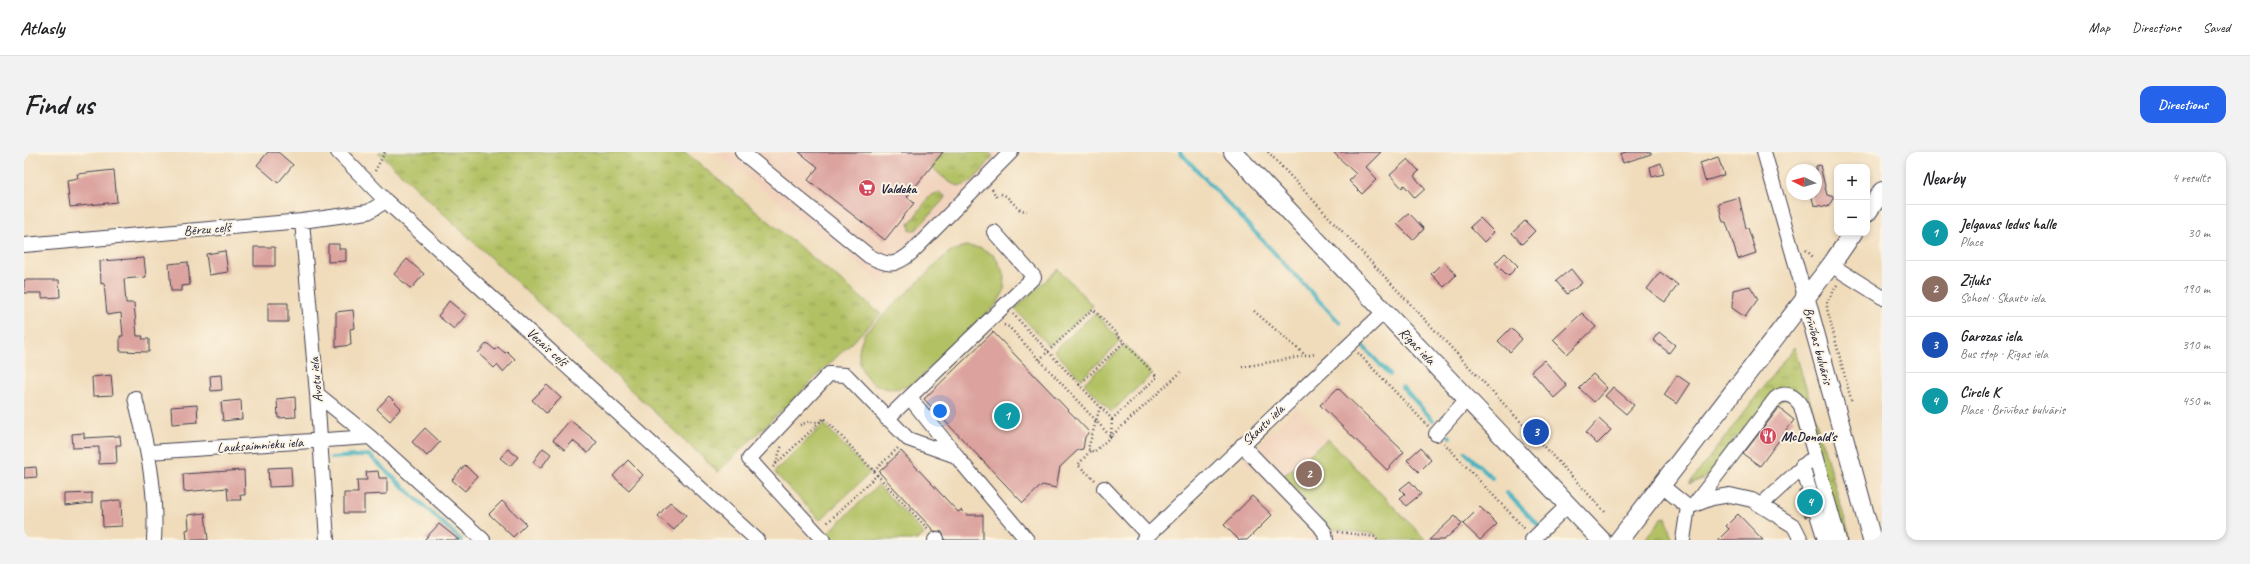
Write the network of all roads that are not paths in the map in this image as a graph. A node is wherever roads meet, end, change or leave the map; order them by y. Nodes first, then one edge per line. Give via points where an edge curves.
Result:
1 (338, 152) edge
2 (742, 152) edge
3 (1011, 152) edge
4 (1233, 152) edge
5 (1764, 152) edge
6 (1882, 191) edge
7 (386, 201) junction
8 (1870, 209) edge
9 (302, 221) junction
10 (994, 232) dead end
11 (1851, 236) edge
12 (24, 245) edge
13 (1831, 265) junction
14 (1805, 296) junction
15 (1882, 297) edge
16 (1384, 312) junction
17 (317, 394) junction
18 (135, 398) dead end
19 (910, 398) junction
20 (1467, 399) junction
21 (887, 419) junction
22 (1436, 434) road end
23 (370, 437) junction
24 (320, 441) junction
25 (1242, 445) junction
26 (149, 452) junction
27 (956, 456) junction
28 (1815, 456) junction
29 (1802, 466) junction
30 (1662, 486) junction
31 (1104, 488) road end
32 (1568, 505) junction
33 (1761, 505) junction
34 (1691, 506) junction
35 (1325, 535) edge
36 (820, 536) edge
37 (1146, 537) edge
38 (1533, 539) edge
39 (154, 540) edge
40 (327, 540) edge
41 (483, 540) edge
42 (758, 540) edge
43 (1027, 540) edge
44 (1601, 540) edge
45 (1619, 540) edge
46 (1683, 540) edge
47 (1801, 540) edge
48 (1825, 540) edge
49 (1839, 540) edge
50 (1872, 540) edge

1 - 7 street, Vecais ceļš
2 - 3 street via 869,256 884,264 893,264 911,254
4 - 16 main road, Rīgas iela
5 - 14 street, Brīvības bulvāris
6 - 8 main road
7 - 9 street, Bērzu ceļš via 368,212
7 - 42 street, Vecais ceļš
9 - 12 street, Bērzu ceļš
9 - 17 street, Avotu iela
10 - 19 street via 1034,277
11 - 13 main road
13 - 14 main road
13 - 15 street
14 - 30 main road
14 - 50 main road, Brīvības bulvāris
16 - 20 main road, Rīgas iela
16 - 25 street, Skautu iela
17 - 23 street
17 - 24 street, Avotu iela
18 - 26 street
19 - 21 street
19 - 27 street
20 - 22 street
20 - 32 main road, Rīgas iela
21 - 27 street via 908,439
21 - 36 street via 846,375 829,374 749,459
23 - 24 street, Lauksaimnieku iela
23 - 41 street
24 - 26 street, Lauksaimnieku iela
24 - 40 street, Avotu iela
25 - 35 street
25 - 37 street, Skautu iela
26 - 39 street via 155,502
27 - 43 street
28 - 29 street
28 - 34 street via 1801,406 1791,395 1784,394 1777,397
28 - 49 street
29 - 33 street
29 - 48 street
30 - 34 street
30 - 45 main road
31 - 37 street
32 - 38 street
32 - 44 main road, Rīgas iela
33 - 34 street via 1730,495
33 - 47 street via 1794,526
34 - 46 street

